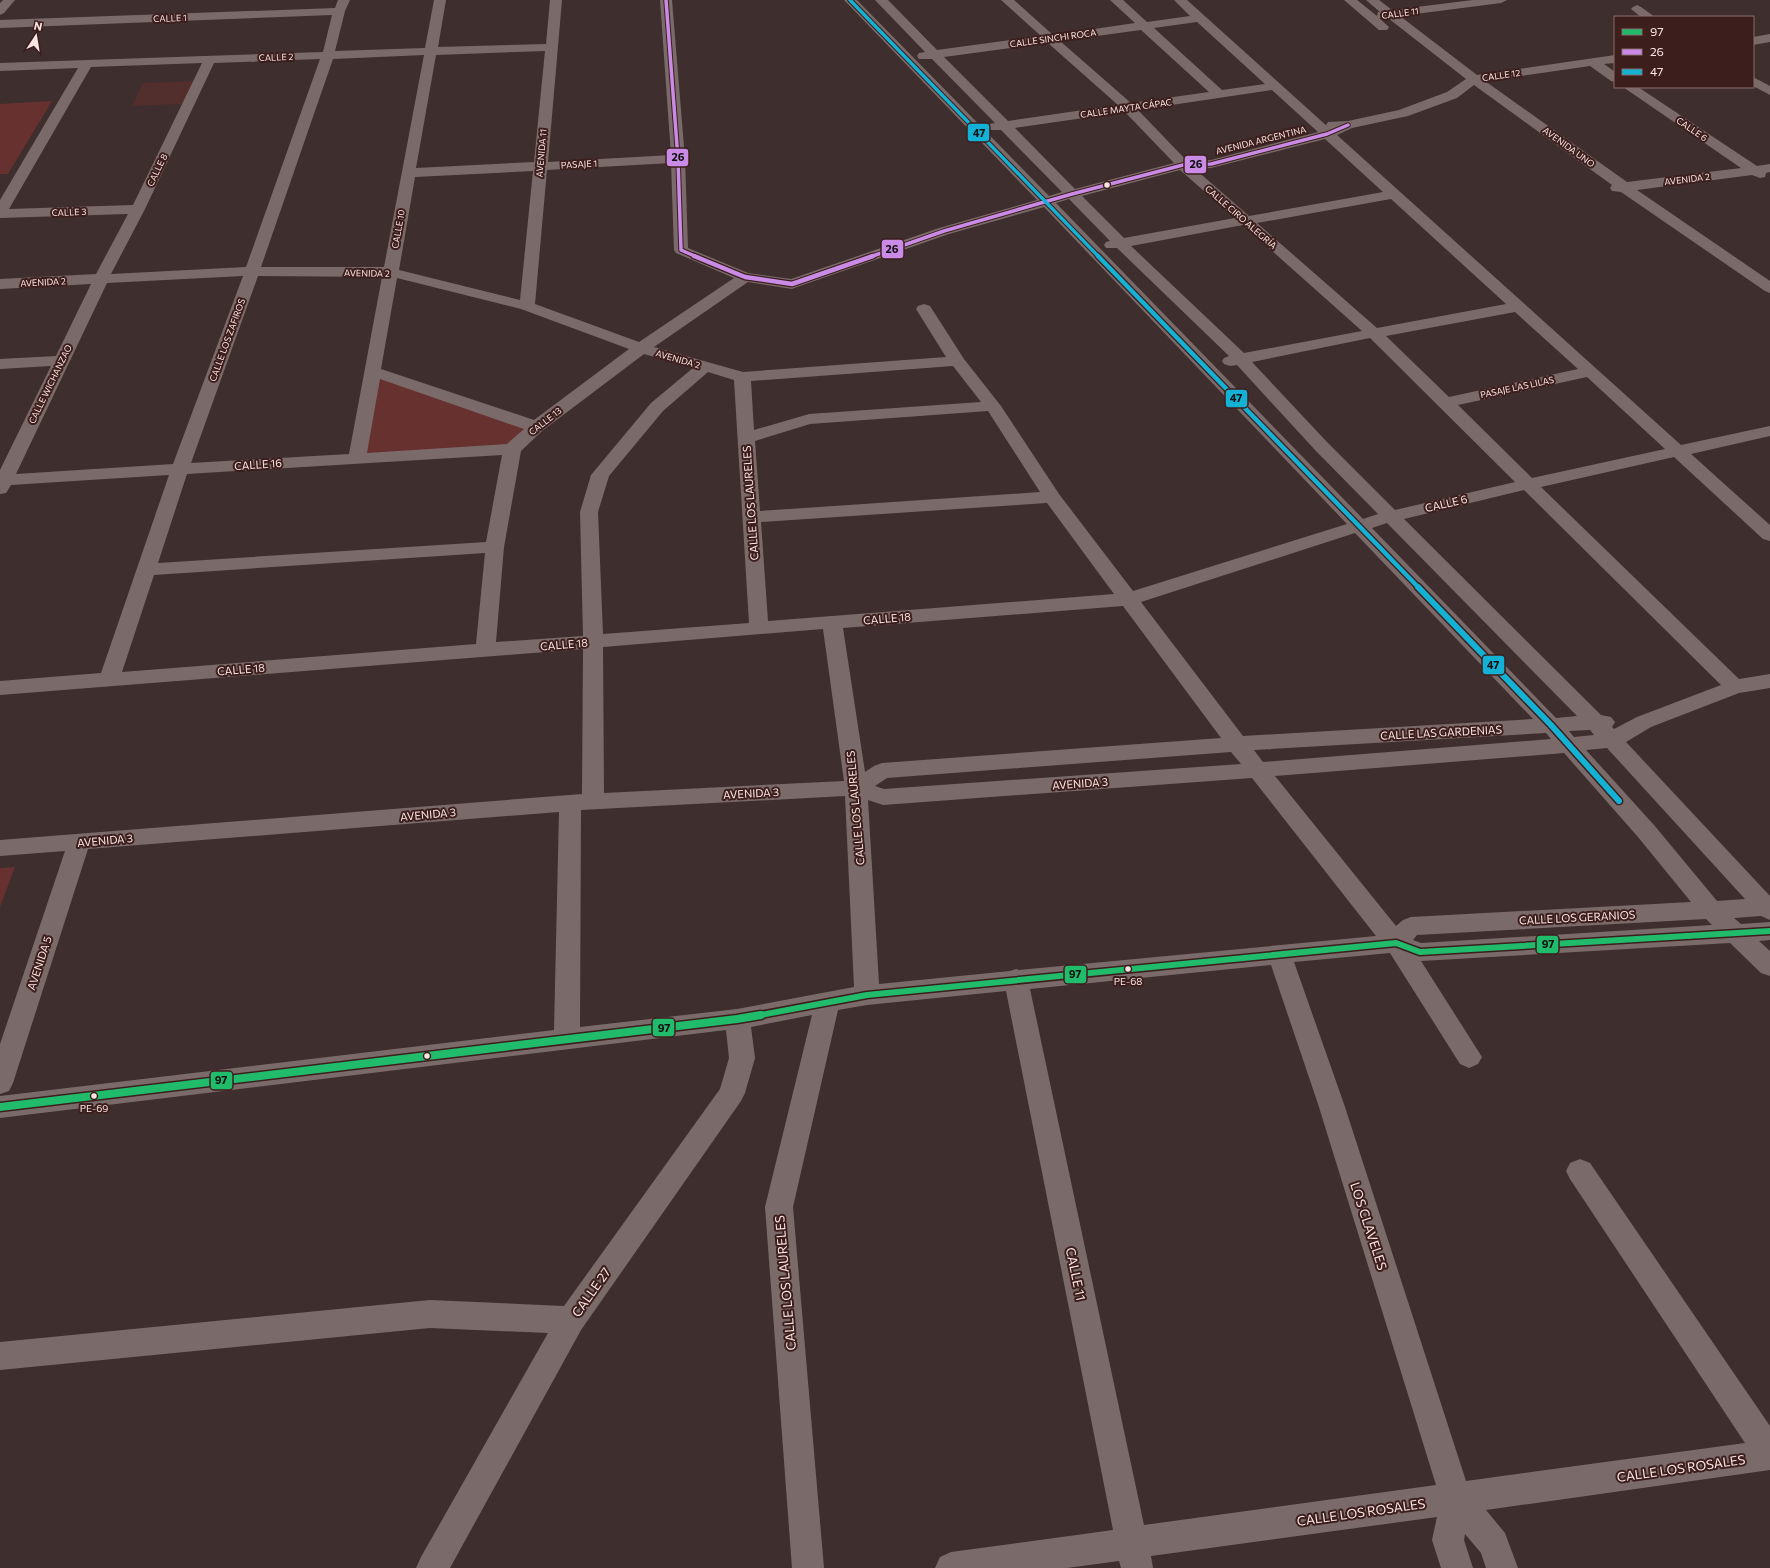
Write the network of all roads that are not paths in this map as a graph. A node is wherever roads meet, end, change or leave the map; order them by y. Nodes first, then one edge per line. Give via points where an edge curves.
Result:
1 (9, 0) edge
2 (440, 0) edge
3 (556, 0) edge
4 (666, 0) edge
5 (850, 0) edge
6 (881, 0) edge
7 (1007, 0) edge
8 (1116, 0) edge
9 (1180, 0) edge
10 (1350, 0) edge
11 (1372, 0) edge
12 (1500, 0) edge
13 (342, 6) edge
14 (1637, 9) dead end
15 (0, 11) edge
16 (1390, 14) junction
17 (1648, 16) edge
18 (1371, 17) junction
19 (1200, 18) junction
20 (0, 24) edge
21 (1144, 26) junction
22 (1395, 36) dead end
23 (1050, 38) junction
24 (1770, 38) edge
25 (1754, 41) edge
26 (551, 47) junction
27 (431, 51) junction
28 (934, 54) junction
29 (328, 55) junction
30 (906, 58) junction
31 (210, 59) junction
32 (1614, 59) edge
33 (1592, 62) junction
34 (87, 64) junction
35 (0, 67) edge
36 (1614, 77) edge
37 (1450, 78) dead end
38 (1474, 79) junction
39 (1754, 82) edge
40 (1275, 86) junction
41 (1462, 88) junction
42 (1630, 88) edge
43 (1770, 91) edge
44 (1220, 95) junction
45 (1475, 97) dead end
46 (1128, 108) junction
47 (1005, 125) junction
48 (976, 130) junction
49 (1323, 130) junction
50 (678, 159) junction
51 (1183, 165) junction
52 (540, 166) junction
53 (1770, 168) edge
54 (1754, 171) junction
55 (409, 173) junction
56 (1770, 180) edge
57 (1624, 187) junction
58 (1604, 191) dead end
59 (1072, 194) junction
60 (1393, 194) junction
61 (1046, 202) junction
62 (138, 209) junction
63 (0, 213) edge
64 (1246, 221) junction
65 (1121, 244) junction
66 (1091, 249) junction
67 (252, 272) junction
68 (390, 272) junction
69 (745, 278) junction
70 (101, 279) junction
71 (0, 284) edge
72 (1770, 288) edge
73 (527, 306) junction
74 (1518, 307) junction
75 (924, 309) dead end
76 (1374, 333) junction
77 (641, 348) junction
78 (1241, 360) junction
79 (62, 361) junction
80 (957, 361) junction
81 (0, 364) edge
82 (1204, 366) junction
83 (704, 367) junction
84 (372, 371) junction
85 (1589, 372) junction
86 (742, 377) junction
87 (1445, 403) junction
88 (993, 406) junction
89 (536, 427) junction
90 (1770, 431) edge
91 (746, 438) junction
92 (512, 449) junction
93 (18, 451) junction
94 (0, 452) edge
95 (1677, 452) junction
96 (356, 458) junction
97 (180, 469) junction
98 (1528, 484) junction
99 (2, 485) edge
100 (1052, 497) junction
101 (1391, 516) junction
102 (751, 517) junction
103 (1360, 526) junction
104 (1770, 535) edge
105 (495, 547) junction
106 (146, 570) junction
107 (1128, 599) junction
108 (832, 622) junction
109 (759, 628) junction
110 (593, 642) junction
111 (485, 650) junction
112 (108, 680) junction
113 (1770, 681) edge
114 (1734, 687) junction
115 (0, 688) edge
116 (1595, 722) junction
117 (1644, 722) junction
118 (1551, 725) junction
119 (1612, 740) junction
120 (1237, 744) junction
121 (1569, 745) junction
122 (1259, 770) junction
123 (856, 788) junction
124 (581, 802) junction
125 (79, 842) junction
126 (0, 848) edge
127 (1768, 909) edge
128 (1711, 910) junction
129 (1770, 931) edge
130 (1736, 934) junction
131 (1396, 943) junction
132 (1279, 954) junction
133 (1770, 966) edge
134 (1016, 979) junction
135 (867, 995) junction
136 (827, 1003) junction
137 (737, 1019) junction
138 (567, 1039) junction
139 (1469, 1057) dead end
140 (0, 1083) edge
141 (0, 1107) edge
142 (1580, 1171) dead end
143 (571, 1320) junction
144 (0, 1356) edge
145 (1770, 1454) edge
146 (1456, 1499) junction
147 (1134, 1556) edge
148 (432, 1568) edge
149 (808, 1568) edge
150 (951, 1568) edge
151 (1457, 1568) edge
152 (1502, 1568) edge

1 - 15 street
2 - 27 street, CALLE 10
3 - 26 street, AVENIDA 11
4 - 50 street
5 - 30 street
6 - 28 street
7 - 23 street, CALLE CIRO ALEGRÍA
8 - 21 street
9 - 19 street
10 - 18 street
11 - 16 street, AVENIDA UNO
12 - 16 street, CALLE 11
13 - 20 street, CALLE 1
13 - 29 street, CALLE LOS ZAFIROS
14 - 17 street
16 - 18 street, CALLE 11
16 - 38 street, AVENIDA UNO
18 - 22 street
19 - 21 street, CALLE SINCHI ROCA
19 - 40 street
21 - 23 street, CALLE SINCHI ROCA
21 - 44 street
23 - 28 street, CALLE SINCHI ROCA
23 - 46 street, CALLE CIRO ALEGRÍA
24 - 25 street
26 - 27 street, CALLE 2
26 - 52 street, AVENIDA 11
27 - 29 street, CALLE 2
27 - 55 street, CALLE 10
28 - 30 street, CALLE SINCHI ROCA
28 - 47 street
29 - 31 street, CALLE 2
29 - 67 street, CALLE LOS ZAFIROS
30 - 48 street
31 - 34 street, CALLE 2
31 - 62 street, CALLE 8
32 - 33 street, CALLE 12
33 - 36 street
33 - 38 street, CALLE 12
34 - 35 street, CALLE 2
34 - 63 street
37 - 41 street
38 - 41 street, CALLE 12
38 - 57 street, AVENIDA UNO
39 - 43 street
40 - 44 street, CALLE MAYTA CÁPAC
40 - 49 street
41 - 45 street
41 - 49 street, CALLE 12 via 1452,95 1403,113
42 - 54 street, CALLE 6
44 - 46 street, CALLE MAYTA CÁPAC
46 - 47 street, CALLE MAYTA CÁPAC
46 - 51 street, CALLE CIRO ALEGRÍA
47 - 48 street, CALLE MAYTA CÁPAC
47 - 59 street
48 - 61 street
49 - 51 street, AVENIDA ARGENTINA via 1211,164
49 - 60 street
50 - 52 street, PASAJE 1
50 - 69 street, AVENIDA ARGENTINA via 681,250
51 - 59 street, AVENIDA ARGENTINA
51 - 64 street, CALLE CIRO ALEGRÍA
52 - 55 street, PASAJE 1
52 - 73 street, AVENIDA 11
53 - 54 street, AVENIDA 2
54 - 56 street
54 - 57 street, AVENIDA 2
55 - 68 street, CALLE 10
57 - 58 street, AVENIDA 2
57 - 72 street, AVENIDA UNO
59 - 61 street, AVENIDA ARGENTINA
59 - 65 street
60 - 64 street
60 - 74 street
61 - 66 street
61 - 69 street, AVENIDA ARGENTINA via 944,231 792,284
62 - 63 street, CALLE 3
62 - 70 street, CALLE 8
64 - 65 street
64 - 76 street, CALLE CIRO ALEGRÍA
65 - 66 street
65 - 78 street
66 - 82 street
67 - 68 street, AVENIDA 2
67 - 70 street, AVENIDA 2
67 - 97 street, CALLE LOS ZAFIROS
68 - 73 street, AVENIDA 2
68 - 84 street, CALLE 10
69 - 77 street, CALLE 13
70 - 71 street, AVENIDA 2
70 - 79 street, CALLE WICHANZAO
73 - 77 street, AVENIDA 2
74 - 76 street
74 - 85 street
75 - 80 street
76 - 78 street
76 - 87 street, CALLE CIRO ALEGRÍA
77 - 83 street, AVENIDA 2
77 - 89 street, CALLE 13
78 - 82 street
78 - 101 street
79 - 81 street
79 - 93 street, CALLE WICHANZAO
80 - 86 street, AVENIDA 2
80 - 88 street
82 - 103 street
83 - 86 street, AVENIDA 2
83 - 110 street via 657,407 600,475 589,512
84 - 89 street
84 - 96 street, CALLE 10
85 - 87 street, PASAJE LAS LILAS
85 - 95 street
86 - 91 street, CALLE LOS LAURELES
87 - 98 street, CALLE CIRO ALEGRÍA
88 - 91 street via 809,419
88 - 100 street
89 - 92 street, CALLE 13
90 - 95 street, CALLE 6
91 - 102 street, CALLE LOS LAURELES
92 - 96 street, CALLE 16
92 - 105 street
93 - 94 street
93 - 99 street, CALLE WICHANZAO
95 - 98 street, CALLE 6
95 - 104 street
96 - 97 street, CALLE 16
97 - 99 street, CALLE 16
97 - 106 street, CALLE LOS ZAFIROS
98 - 101 street, CALLE 6
98 - 114 street, CALLE CIRO ALEGRÍA
100 - 102 street
100 - 107 street
101 - 103 street, CALLE 6
101 - 116 street
102 - 109 street, CALLE LOS LAURELES
103 - 107 street, CALLE 6
103 - 118 street
105 - 106 street
105 - 111 street
106 - 112 street, CALLE LOS ZAFIROS
107 - 108 street, CALLE 18
107 - 120 street
108 - 109 street, CALLE 18
108 - 123 street, CALLE LOS LAURELES
109 - 110 street, CALLE 18
110 - 111 street, CALLE 18
110 - 124 street
111 - 112 street, CALLE 18
112 - 115 street, CALLE 18
113 - 114 street, CALLE LAS GARDENIAS
114 - 117 street, CALLE LAS GARDENIAS
116 - 117 street, CALLE LAS GARDENIAS
116 - 118 street, CALLE LAS GARDENIAS
116 - 119 street
117 - 119 street, CALLE LAS GARDENIAS
118 - 120 street, CALLE LAS GARDENIAS
118 - 121 street
119 - 121 street, CALLE LAS GARDENIAS
119 - 127 street
120 - 122 street
120 - 123 street via 882,771
121 - 122 street, CALLE LAS GARDENIAS
121 - 128 street via 1646,831
122 - 123 street, AVENIDA 3 via 883,797
122 - 131 street
123 - 124 street, AVENIDA 3
123 - 135 street, CALLE LOS LAURELES
124 - 125 street, AVENIDA 3
124 - 138 street
125 - 126 street, AVENIDA 3
125 - 140 street, AVENIDA 5
127 - 128 street, CALLE LOS GERANIOS
128 - 130 street
128 - 131 street, CALLE LOS GERANIOS via 1411,926
129 - 130 street
130 - 131 street via 1420,952
130 - 133 street
131 - 132 street
131 - 139 street
132 - 134 street
132 - 146 street, LOS CLAVELES via 1331,1104
134 - 135 street
134 - 147 street, CALLE 11
135 - 136 street
136 - 137 street
136 - 149 street, CALLE LOS LAURELES via 779,1207
137 - 138 street
137 - 143 street, CALLE 27 via 742,1058 732,1093
138 - 141 street
142 - 145 street
143 - 144 street via 430,1314
143 - 148 street, CALLE 27
145 - 146 street, CALLE LOS ROSALES
146 - 147 street, CALLE LOS ROSALES
146 - 151 street, LOS CLAVELES via 1448,1540
146 - 152 street, LOS CLAVELES via 1494,1544
147 - 150 street, CALLE LOS ROSALES

